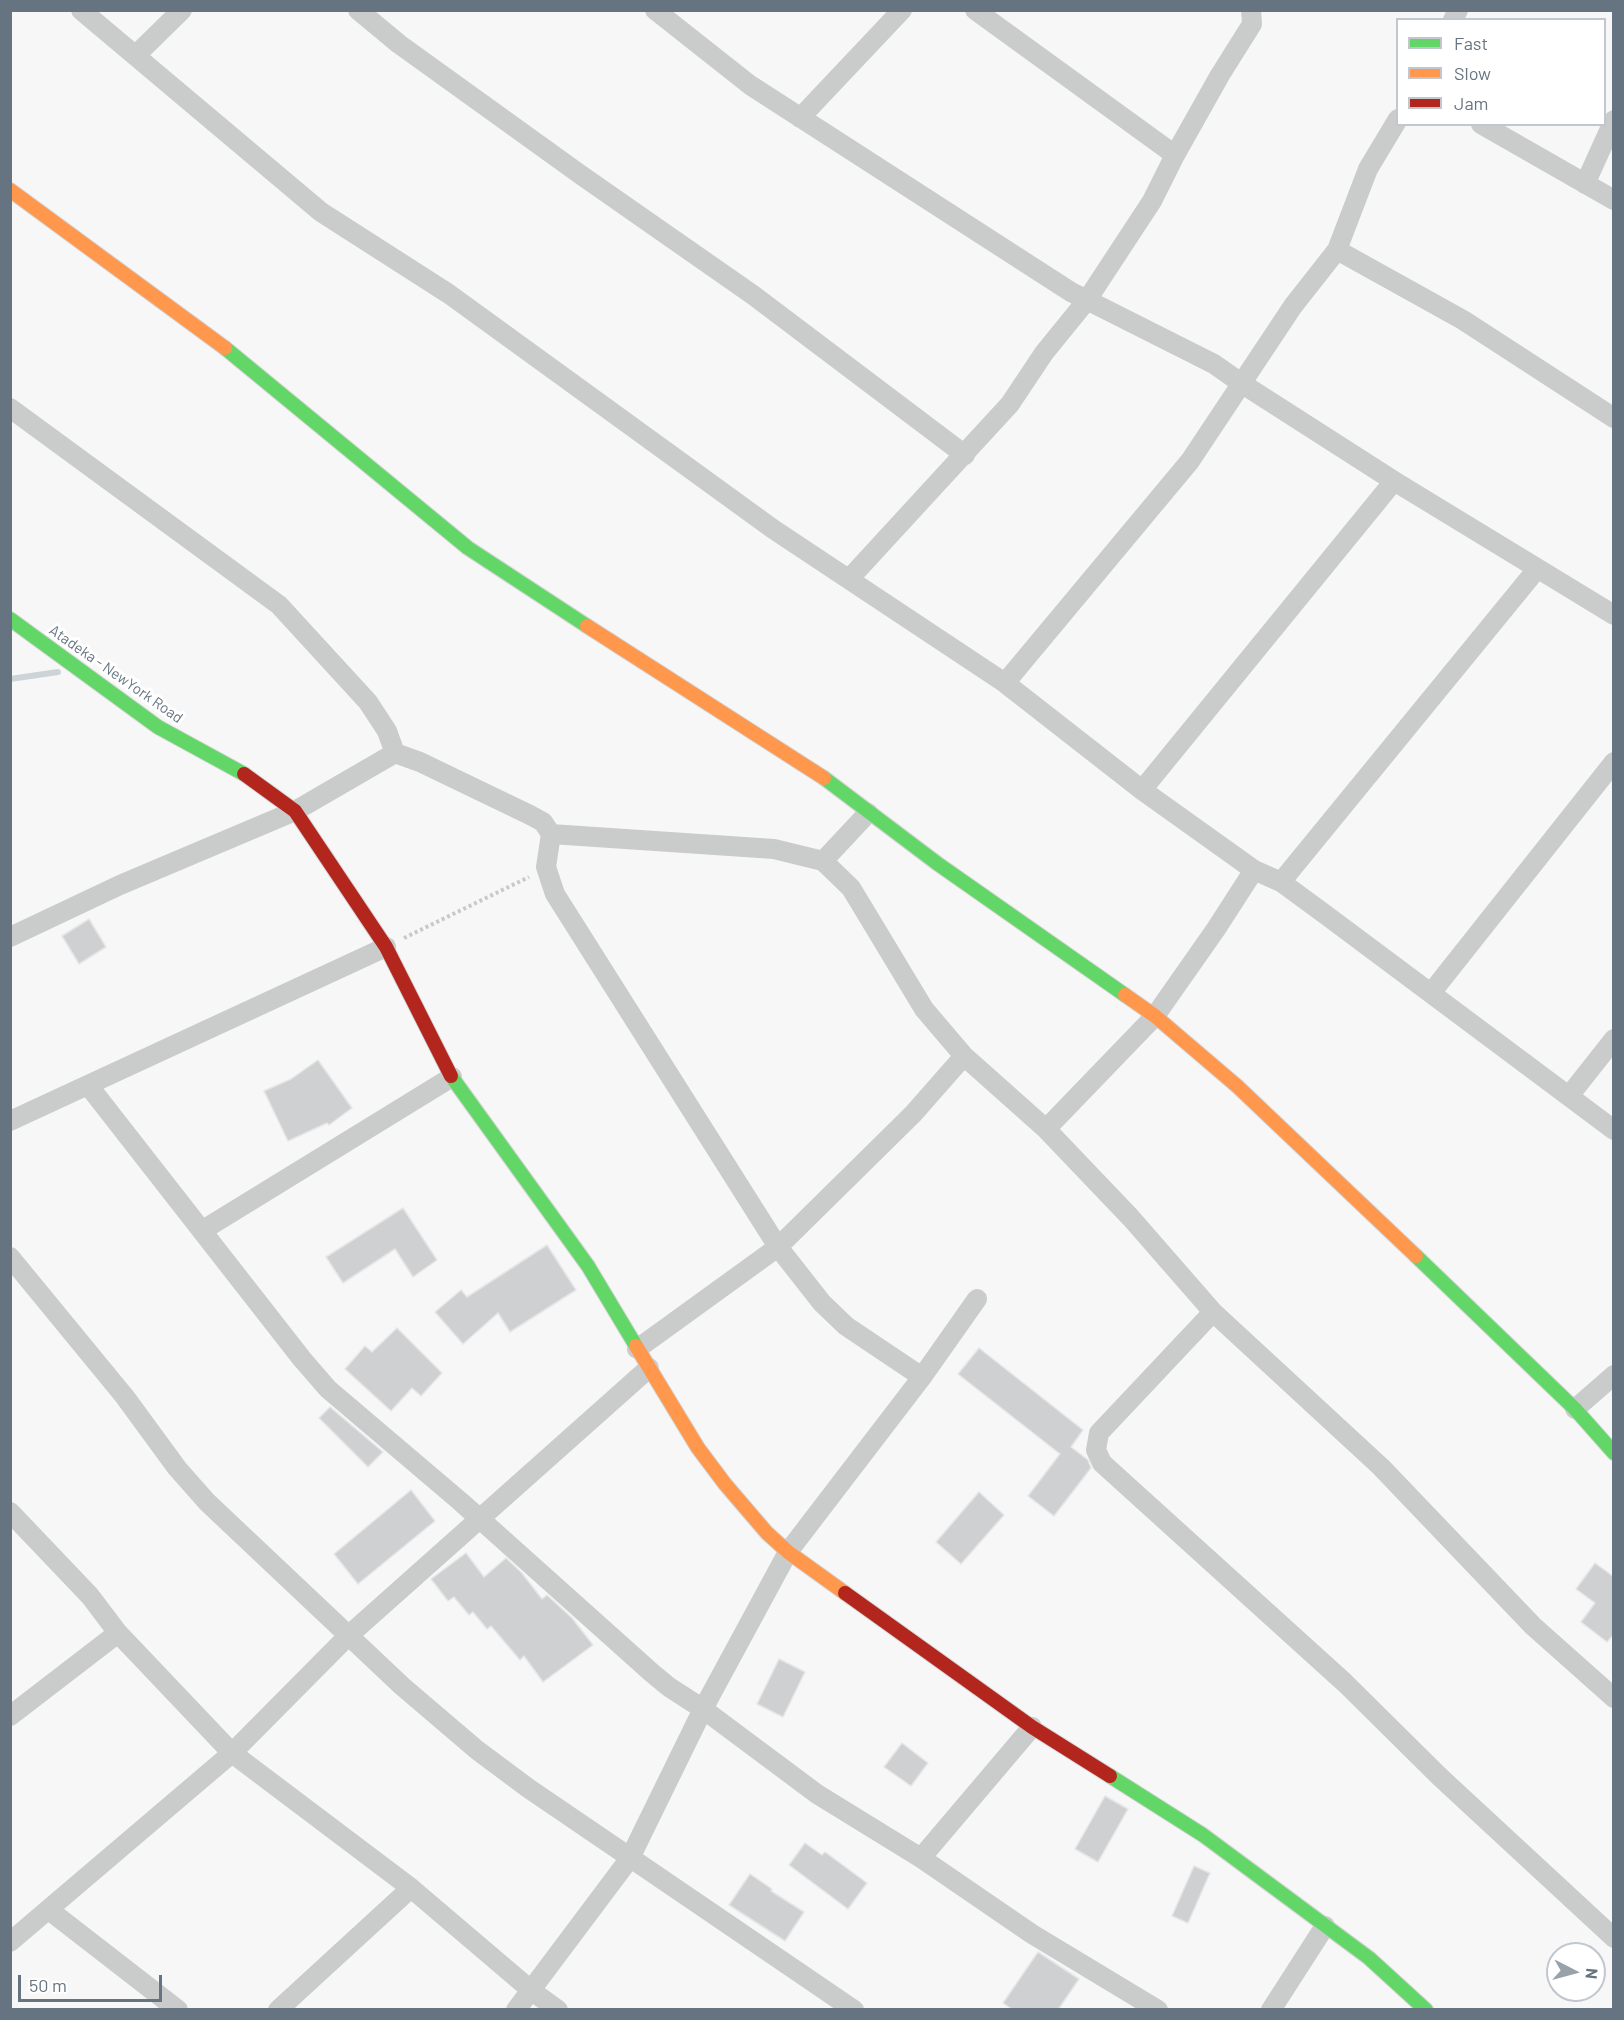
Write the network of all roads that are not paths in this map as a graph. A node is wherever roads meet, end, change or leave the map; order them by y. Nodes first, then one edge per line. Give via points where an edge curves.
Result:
1 (81, 10) edge
2 (182, 10) edge
3 (358, 10) edge
4 (902, 10) edge
5 (975, 10) edge
6 (1251, 10) edge
7 (667, 14) edge
8 (136, 54) junction
9 (800, 118) junction
10 (1614, 120) edge
11 (1396, 122) edge
12 (1484, 126) edge
13 (1175, 155) junction
14 (1585, 184) junction
15 (10, 190) edge
16 (1614, 200) edge
17 (1337, 249) junction
18 (1087, 300) junction
19 (1241, 383) junction
20 (10, 408) edge
21 (1614, 418) edge
22 (964, 455) junction
23 (1394, 480) junction
24 (1537, 569) junction
25 (850, 578) junction
26 (1614, 615) edge
27 (10, 619) edge
28 (1005, 683) junction
29 (395, 753) junction
30 (1614, 762) edge
31 (1142, 790) junction
32 (295, 811) junction
33 (868, 813) junction
34 (551, 834) junction
35 (823, 861) junction
36 (1254, 870) junction
37 (1281, 882) junction
38 (10, 937) edge
39 (386, 947) junction
40 (1431, 993) junction
41 (1155, 1016) junction
42 (1614, 1039) edge
43 (964, 1056) junction
44 (452, 1077) junction
45 (88, 1084) junction
46 (1569, 1096) junction
47 (10, 1120) edge
48 (1046, 1129) junction
49 (1614, 1130) edge
50 (203, 1230) junction
51 (778, 1247) junction
52 (10, 1257) edge
53 (977, 1299) dead end
54 (1213, 1312) junction
55 (637, 1349) junction
56 (649, 1368) junction
57 (1614, 1375) edge
58 (922, 1377) junction
59 (1575, 1409) junction
60 (1614, 1453) edge
61 (10, 1512) edge
62 (479, 1519) junction
63 (788, 1552) junction
64 (118, 1633) junction
65 (348, 1636) junction
66 (1614, 1698) edge
67 (703, 1709) junction
68 (10, 1716) edge
69 (1032, 1727) junction
70 (232, 1753) junction
71 (630, 1858) junction
72 (921, 1858) junction
73 (411, 1888) junction
74 (49, 1910) junction
75 (1325, 1926) junction
76 (1613, 1938) edge
77 (10, 1942) edge
78 (532, 1991) junction
79 (178, 2010) edge
80 (278, 2010) edge
81 (516, 2010) edge
82 (558, 2010) edge
83 (854, 2010) edge
84 (1158, 2010) edge
85 (1271, 2010) edge
86 (1426, 2010) edge

1 - 8 street
2 - 8 street
3 - 22 street via 399,44 753,295
4 - 9 street
5 - 13 street
6 - 13 street via 1252,24
7 - 9 street via 750,85
8 - 25 street via 321,212 449,294 773,530
9 - 18 street
10 - 14 street
11 - 17 street via 1368,169
12 - 14 street
13 - 18 street via 1152,201
14 - 16 street
15 - 33 street via 235,356 468,548 830,782
17 - 19 street
17 - 21 street via 1463,320
18 - 19 street via 1214,364
18 - 22 street via 1044,353 1010,404
19 - 23 street
19 - 28 street via 1190,461
20 - 29 street via 279,605 368,702 387,730
22 - 25 street
23 - 24 street
23 - 31 street
24 - 26 street
24 - 37 street
25 - 28 street
27 - 32 street, Atadeka - NewYork Road via 158,727 244,774
28 - 31 street
29 - 32 street
29 - 34 street via 530,815 543,822
30 - 40 street
31 - 36 street
32 - 38 street via 120,885
32 - 39 street
33 - 35 street
33 - 41 street
34 - 35 street via 774,849
34 - 51 street via 546,867 555,894
35 - 43 street via 851,888 924,1009
36 - 37 street
36 - 41 street
37 - 40 street
39 - 44 street
39 - 45 street
40 - 46 street
41 - 48 street
41 - 59 street via 1237,1086
42 - 46 street
43 - 48 street
43 - 51 street via 913,1114
44 - 50 street
44 - 55 street via 588,1266
45 - 47 street
45 - 50 street
46 - 49 street
48 - 54 street
50 - 62 street via 328,1389
51 - 55 street
51 - 58 street via 822,1303 846,1326
52 - 65 street via 207,1503
53 - 58 street
54 - 66 street via 1381,1467 1533,1626
54 - 76 street via 1099,1433 1096,1450 1102,1463 1345,1683
55 - 56 street
56 - 62 street
56 - 63 street via 725,1484
57 - 59 street
58 - 63 street
59 - 60 street
61 - 64 street via 90,1596
62 - 65 street
62 - 67 street via 669,1687
63 - 67 street
63 - 69 street
64 - 68 street
64 - 70 street
65 - 70 street
65 - 71 street via 477,1750
67 - 71 street
67 - 72 street via 818,1794
69 - 72 street
69 - 75 street via 1203,1835
70 - 73 street
70 - 74 street
71 - 78 street
71 - 83 street
72 - 84 street via 1032,1934
73 - 78 street
73 - 80 street
74 - 77 street
74 - 79 street
75 - 85 street
75 - 86 street via 1369,1958
78 - 81 street
78 - 82 street

